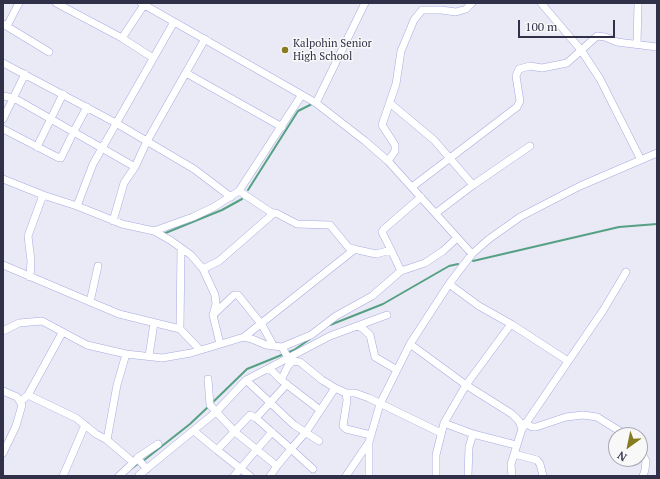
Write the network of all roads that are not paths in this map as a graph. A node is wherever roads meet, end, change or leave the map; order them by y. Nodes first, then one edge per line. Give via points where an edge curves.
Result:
1 (19, 3) edge
2 (56, 3) edge
3 (365, 3) edge
4 (472, 3) edge
5 (541, 3) edge
6 (638, 3) edge
7 (142, 4) edge
8 (174, 22) junction
9 (5, 25) edge
10 (122, 38) junction
11 (205, 39) junction
12 (637, 45) junction
13 (657, 48) edge
14 (581, 50) junction
15 (49, 52) dead end
16 (153, 58) junction
17 (3, 63) edge
18 (186, 73) junction
19 (26, 74) junction
20 (63, 94) junction
21 (3, 96) edge
22 (301, 96) junction
23 (14, 98) junction
24 (316, 104) junction
25 (391, 104) junction
26 (88, 107) junction
27 (50, 118) junction
28 (3, 119) edge
29 (116, 123) junction
30 (282, 127) junction
31 (3, 129) edge
32 (74, 131) junction
33 (147, 141) junction
34 (530, 146) dead end
35 (37, 147) junction
36 (103, 148) junction
37 (657, 153) edge
38 (449, 158) junction
39 (641, 160) junction
40 (388, 161) junction
41 (135, 167) junction
42 (3, 178) edge
43 (473, 185) junction
44 (412, 187) junction
45 (239, 191) junction
46 (43, 195) junction
47 (231, 197) junction
48 (421, 197) junction
49 (77, 206) junction
50 (274, 213) junction
51 (436, 214) junction
52 (113, 221) junction
53 (154, 231) junction
54 (457, 238) junction
55 (181, 248) junction
56 (355, 249) junction
57 (391, 250) junction
58 (472, 254) junction
59 (3, 266) edge
60 (98, 266) dead end
61 (203, 269) junction
62 (401, 271) junction
63 (626, 272) dead end
64 (30, 277) junction
65 (449, 284) junction
66 (90, 302) junction
67 (213, 315) junction
68 (387, 315) dead end
69 (154, 323) junction
70 (511, 324) junction
71 (262, 325) junction
72 (357, 326) junction
73 (180, 328) junction
74 (3, 331) edge
75 (62, 333) junction
76 (244, 338) junction
77 (220, 344) junction
78 (410, 344) junction
79 (273, 345) junction
80 (200, 350) junction
81 (126, 354) junction
82 (287, 354) junction
83 (149, 356) junction
84 (568, 361) junction
85 (269, 368) junction
86 (396, 370) junction
87 (208, 379) dead end
88 (246, 380) junction
89 (284, 382) junction
90 (466, 385) junction
91 (335, 388) junction
92 (3, 391) edge
93 (346, 393) junction
94 (28, 395) junction
95 (21, 401) junction
96 (269, 402) junction
97 (380, 404) junction
98 (213, 409) junction
99 (320, 410) junction
100 (256, 418) junction
101 (444, 423) junction
102 (84, 425) junction
103 (523, 426) junction
104 (614, 427) edge
105 (194, 431) junction
106 (235, 432) junction
107 (272, 432) junction
108 (306, 432) junction
109 (441, 433) junction
110 (473, 434) junction
111 (370, 438) junction
112 (107, 440) junction
113 (318, 441) dead end
114 (158, 444) dead end
115 (516, 445) junction
116 (291, 449) junction
117 (217, 450) junction
118 (257, 451) junction
119 (3, 454) edge
120 (514, 454) junction
121 (140, 463) junction
122 (277, 466) junction
123 (240, 468) junction
124 (313, 469) dead end
125 (63, 476) edge
126 (119, 476) edge
127 (139, 476) edge
128 (234, 476) edge
129 (250, 476) edge
130 (270, 476) edge
131 (346, 476) edge
132 (369, 476) edge
133 (436, 476) edge
134 (468, 476) edge
135 (512, 476) edge
136 (543, 476) edge

1 - 9 street
2 - 10 street
3 - 24 street
4 - 25 street via 466,9 456,12 422,10 414,20 401,51
5 - 14 street
6 - 12 street
7 - 8 street
7 - 10 street
8 - 11 street
8 - 16 street
9 - 15 street
10 - 16 street
11 - 18 street
11 - 22 street
12 - 13 street
12 - 14 street via 597,36
14 - 38 street via 567,63 519,69 516,76 520,101 517,107
14 - 39 street via 600,79
16 - 29 street
17 - 19 street
18 - 30 street
18 - 33 street
19 - 20 street
19 - 23 street
20 - 26 street
20 - 27 street
21 - 23 street
22 - 24 street
22 - 30 street
23 - 27 street
23 - 28 street
24 - 40 street
25 - 38 street via 434,140
25 - 40 street via 382,125 396,151
26 - 29 street
26 - 32 street
27 - 32 street
27 - 35 street
29 - 33 street
29 - 36 street
30 - 45 street
31 - 35 street
32 - 35 street via 61,158
32 - 36 street
33 - 41 street
33 - 47 street via 194,169
34 - 43 street
36 - 41 street
36 - 49 street via 93,164
37 - 39 street
38 - 43 street
38 - 44 street
39 - 58 street via 580,186 520,216
40 - 44 street
41 - 52 street via 124,183
42 - 46 street
43 - 51 street
44 - 48 street
45 - 47 street
45 - 50 street
46 - 49 street
46 - 64 street via 28,236
47 - 53 street via 193,217
48 - 51 street
48 - 57 street via 382,232
49 - 52 street
50 - 56 street via 297,224 328,224 344,245
50 - 61 street via 219,261
51 - 54 street
52 - 53 street
53 - 55 street
54 - 58 street
54 - 62 street via 425,262
55 - 61 street
55 - 73 street
56 - 57 street via 376,254
56 - 71 street
57 - 62 street
58 - 65 street
59 - 64 street
60 - 66 street
61 - 67 street via 215,295
62 - 82 street via 372,296 336,316 303,339
63 - 84 street
64 - 66 street
65 - 70 street via 479,306
65 - 78 street
66 - 69 street via 119,314
67 - 71 street via 236,294
67 - 77 street
68 - 72 street
69 - 73 street
69 - 83 street
70 - 84 street
70 - 90 street
71 - 76 street
71 - 79 street
72 - 82 street
72 - 86 street via 370,335 375,357
73 - 80 street
74 - 75 street via 19,323 42,321
75 - 81 street via 87,346
75 - 94 street
76 - 77 street
76 - 79 street
77 - 80 street
78 - 86 street
78 - 90 street
79 - 82 street
80 - 83 street via 162,358
81 - 83 street
81 - 112 street via 117,385
82 - 85 street
82 - 89 street via 288,366
82 - 91 street
84 - 103 street
85 - 88 street
85 - 89 street
86 - 97 street
87 - 98 street
88 - 96 street
88 - 98 street
89 - 96 street
89 - 99 street
90 - 101 street
90 - 103 street via 512,414
91 - 93 street
91 - 99 street
92 - 95 street via 18,397
93 - 97 street via 354,393
93 - 111 street via 343,426
94 - 95 street
94 - 102 street via 76,418
95 - 119 street via 21,412
96 - 100 street
96 - 108 street via 294,425
97 - 109 street
97 - 111 street
98 - 105 street
98 - 106 street
99 - 108 street
100 - 106 street via 250,415
100 - 107 street
101 - 109 street
101 - 110 street
102 - 112 street
102 - 125 street
103 - 104 street via 536,427 566,417 583,415 597,416
103 - 115 street
105 - 117 street
105 - 121 street
106 - 117 street
106 - 118 street
107 - 116 street
107 - 118 street
108 - 113 street
108 - 116 street
109 - 133 street via 436,455
110 - 115 street
110 - 134 street via 469,447
111 - 131 street
111 - 132 street
112 - 121 street
114 - 121 street
115 - 120 street
116 - 122 street
116 - 124 street
117 - 123 street
118 - 122 street
118 - 123 street
120 - 135 street via 511,464
120 - 136 street via 537,460
121 - 126 street
121 - 127 street
122 - 130 street
123 - 128 street
123 - 129 street

